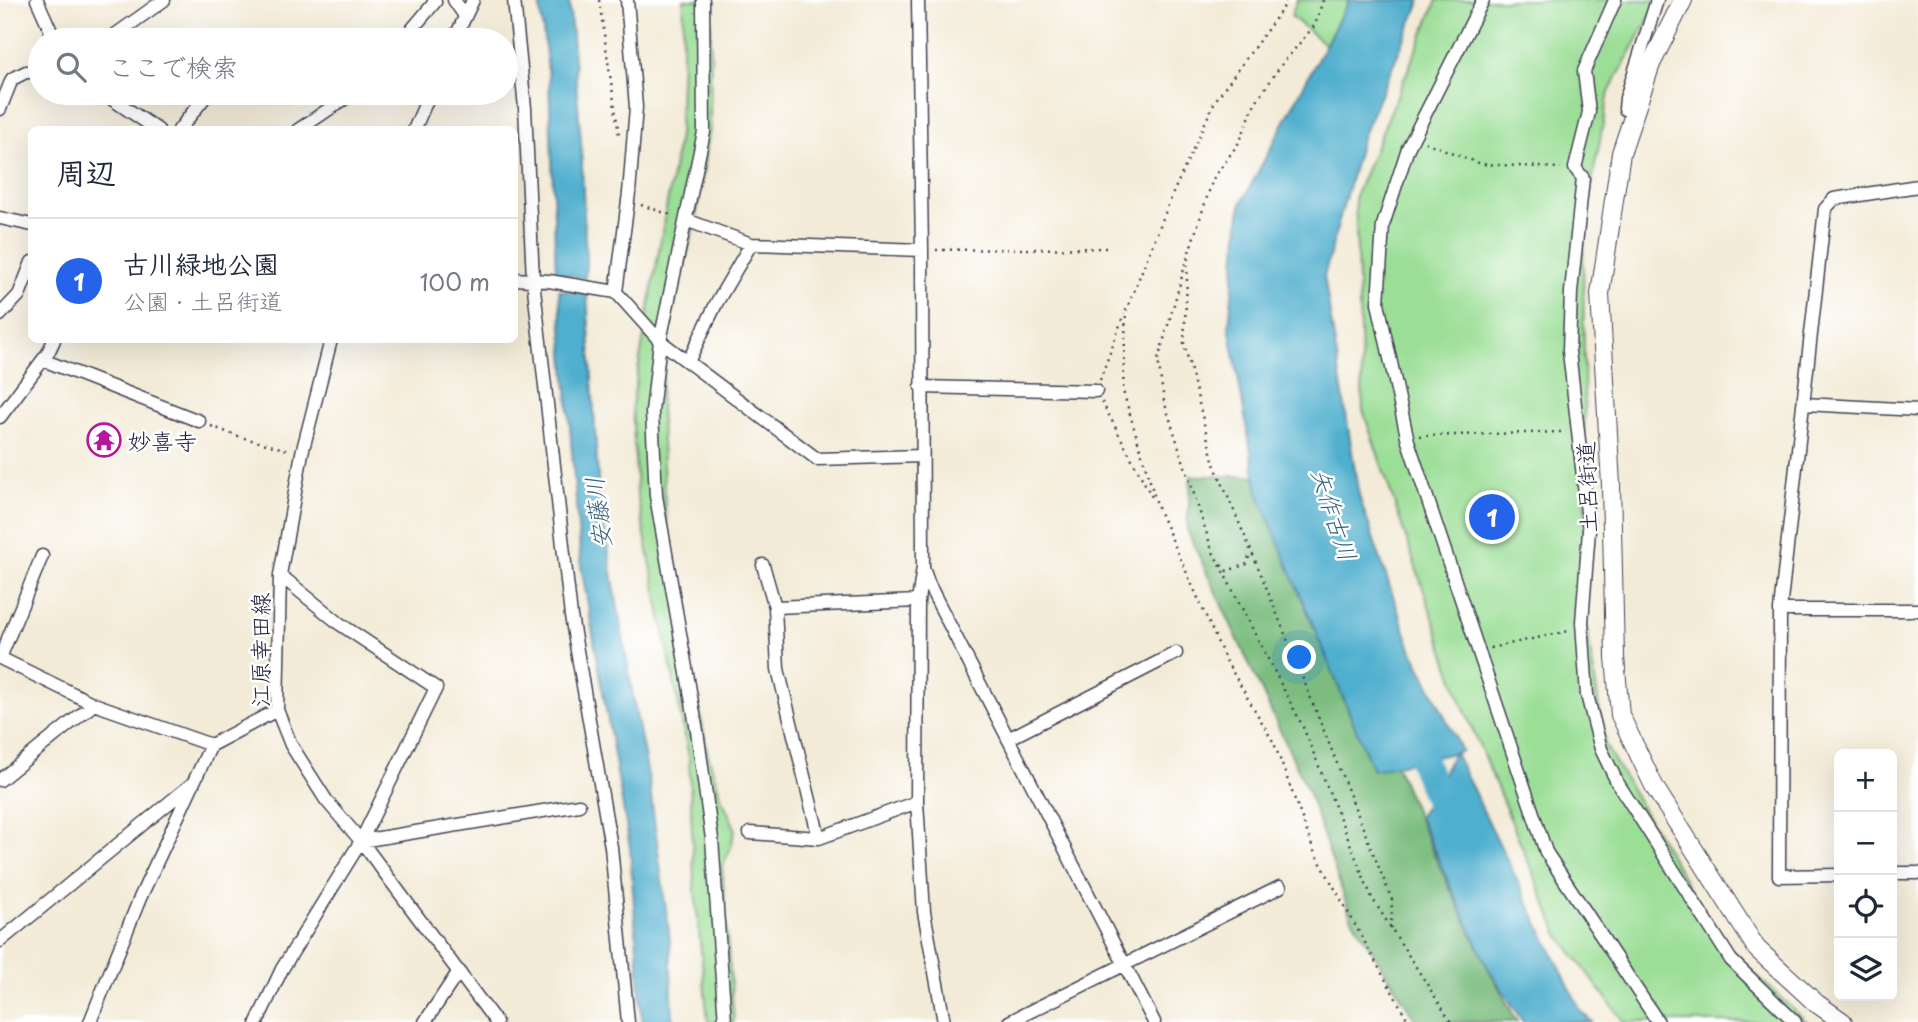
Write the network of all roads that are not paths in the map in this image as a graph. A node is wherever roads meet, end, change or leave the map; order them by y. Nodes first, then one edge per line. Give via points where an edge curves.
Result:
1 (37, 0) edge
2 (164, 0) edge
3 (434, 0) edge
4 (454, 0) edge
5 (473, 0) edge
6 (514, 0) edge
7 (627, 0) edge
8 (704, 0) edge
9 (918, 0) edge
10 (1483, 0) edge
11 (1615, 0) edge
12 (1657, 0) edge
13 (1683, 0) edge
14 (463, 21) junction
15 (50, 28) edge
16 (125, 28) edge
17 (412, 28) edge
18 (460, 28) edge
19 (517, 28) edge
20 (518, 39) edge
21 (28, 72) edge
22 (121, 105) edge
23 (199, 105) edge
24 (335, 105) edge
25 (425, 105) edge
26 (0, 109) edge
27 (1634, 115) junction
28 (152, 126) edge
29 (182, 126) edge
30 (304, 126) edge
31 (416, 126) edge
32 (1918, 186) edge
33 (0, 218) edge
34 (686, 220) junction
35 (28, 224) edge
36 (751, 244) junction
37 (922, 250) junction
38 (28, 272) edge
39 (518, 279) edge
40 (533, 280) junction
41 (616, 292) junction
42 (0, 315) edge
43 (660, 341) junction
44 (52, 343) edge
45 (330, 343) edge
46 (43, 360) junction
47 (688, 362) junction
48 (921, 387) junction
49 (1096, 391) road end
50 (1804, 404) junction
51 (1918, 410) edge
52 (0, 417) edge
53 (199, 421) road end
54 (922, 456) junction
55 (42, 556) dead end
56 (763, 565) dead end
57 (923, 567) junction
58 (280, 575) junction
59 (918, 601) junction
60 (775, 607) junction
61 (1780, 610) junction
62 (1918, 610) edge
63 (1176, 653) dead end
64 (0, 658) edge
65 (94, 704) junction
66 (277, 710) junction
67 (1009, 739) junction
68 (211, 745) junction
69 (197, 779) junction
70 (0, 780) edge
71 (917, 802) junction
72 (579, 805) dead end
73 (750, 833) dead end
74 (819, 838) junction
75 (361, 841) junction
76 (1897, 873) edge
77 (1918, 873) edge
78 (1834, 875) edge
79 (1280, 887) dead end
80 (0, 941) edge
81 (1125, 964) junction
82 (458, 971) junction
83 (90, 1022) edge
84 (257, 1022) edge
85 (425, 1022) edge
86 (496, 1022) edge
87 (628, 1022) edge
88 (724, 1022) edge
89 (944, 1022) edge
90 (1009, 1022) edge
91 (1154, 1022) edge
92 (1658, 1022) edge
93 (1795, 1022) edge
94 (1843, 1022) edge

1 - 15 street
2 - 16 street
3 - 17 street
4 - 14 street
5 - 14 street
6 - 19 street
7 - 41 street via 636,107
8 - 34 street via 704,132
9 - 37 street
10 - 92 street via 1414,137 1383,225 1378,303 1407,436 1546,852
11 - 93 street via 1584,71 1589,112 1575,168 1583,178 1570,292 1569,351 1589,530 1583,628 1587,695 1601,749 1617,782 1731,960
12 - 27 street via 1626,98 1625,108
13 - 27 street, 土呂街道 via 1651,64
14 - 18 street
20 - 40 street
21 - 26 street via 12,79
22 - 28 street
23 - 29 street
24 - 30 street
25 - 31 street
27 - 94 street, 土呂街道 via 1621,153 1600,294 1620,715 1655,788 1757,949
32 - 50 street via 1834,199 1825,209
33 - 35 street
34 - 36 street
34 - 43 street
36 - 37 street
36 - 47 street
37 - 48 street
38 - 42 street via 19,295
39 - 40 street
40 - 41 street
40 - 87 street via 571,616 611,847
41 - 43 street
43 - 47 street
43 - 88 street via 652,412 656,496 712,839
44 - 46 street
45 - 58 street, 江原幸田線 via 302,453
46 - 52 street
46 - 53 street
47 - 54 street via 817,459
48 - 49 street
48 - 54 street
50 - 51 street
50 - 61 street
54 - 57 street
55 - 64 street
56 - 60 street
57 - 59 street
57 - 67 street
58 - 66 street, 江原幸田線
58 - 75 street via 340,624 436,688
59 - 60 street
59 - 71 street
60 - 74 street via 778,670
61 - 62 street
61 - 78 street via 1779,876
63 - 67 street
64 - 65 street
65 - 68 street
65 - 70 street
66 - 68 street
66 - 75 street, 江原幸田線 via 290,745 326,800
67 - 81 street
68 - 69 street
69 - 80 street
69 - 83 street via 140,898
71 - 74 street
71 - 89 street via 924,912
72 - 75 street
73 - 74 street
75 - 82 street, 江原幸田線
75 - 84 street via 282,969
76 - 77 street
79 - 81 street
81 - 90 street
81 - 91 street
82 - 85 street
82 - 86 street, 江原幸田線

